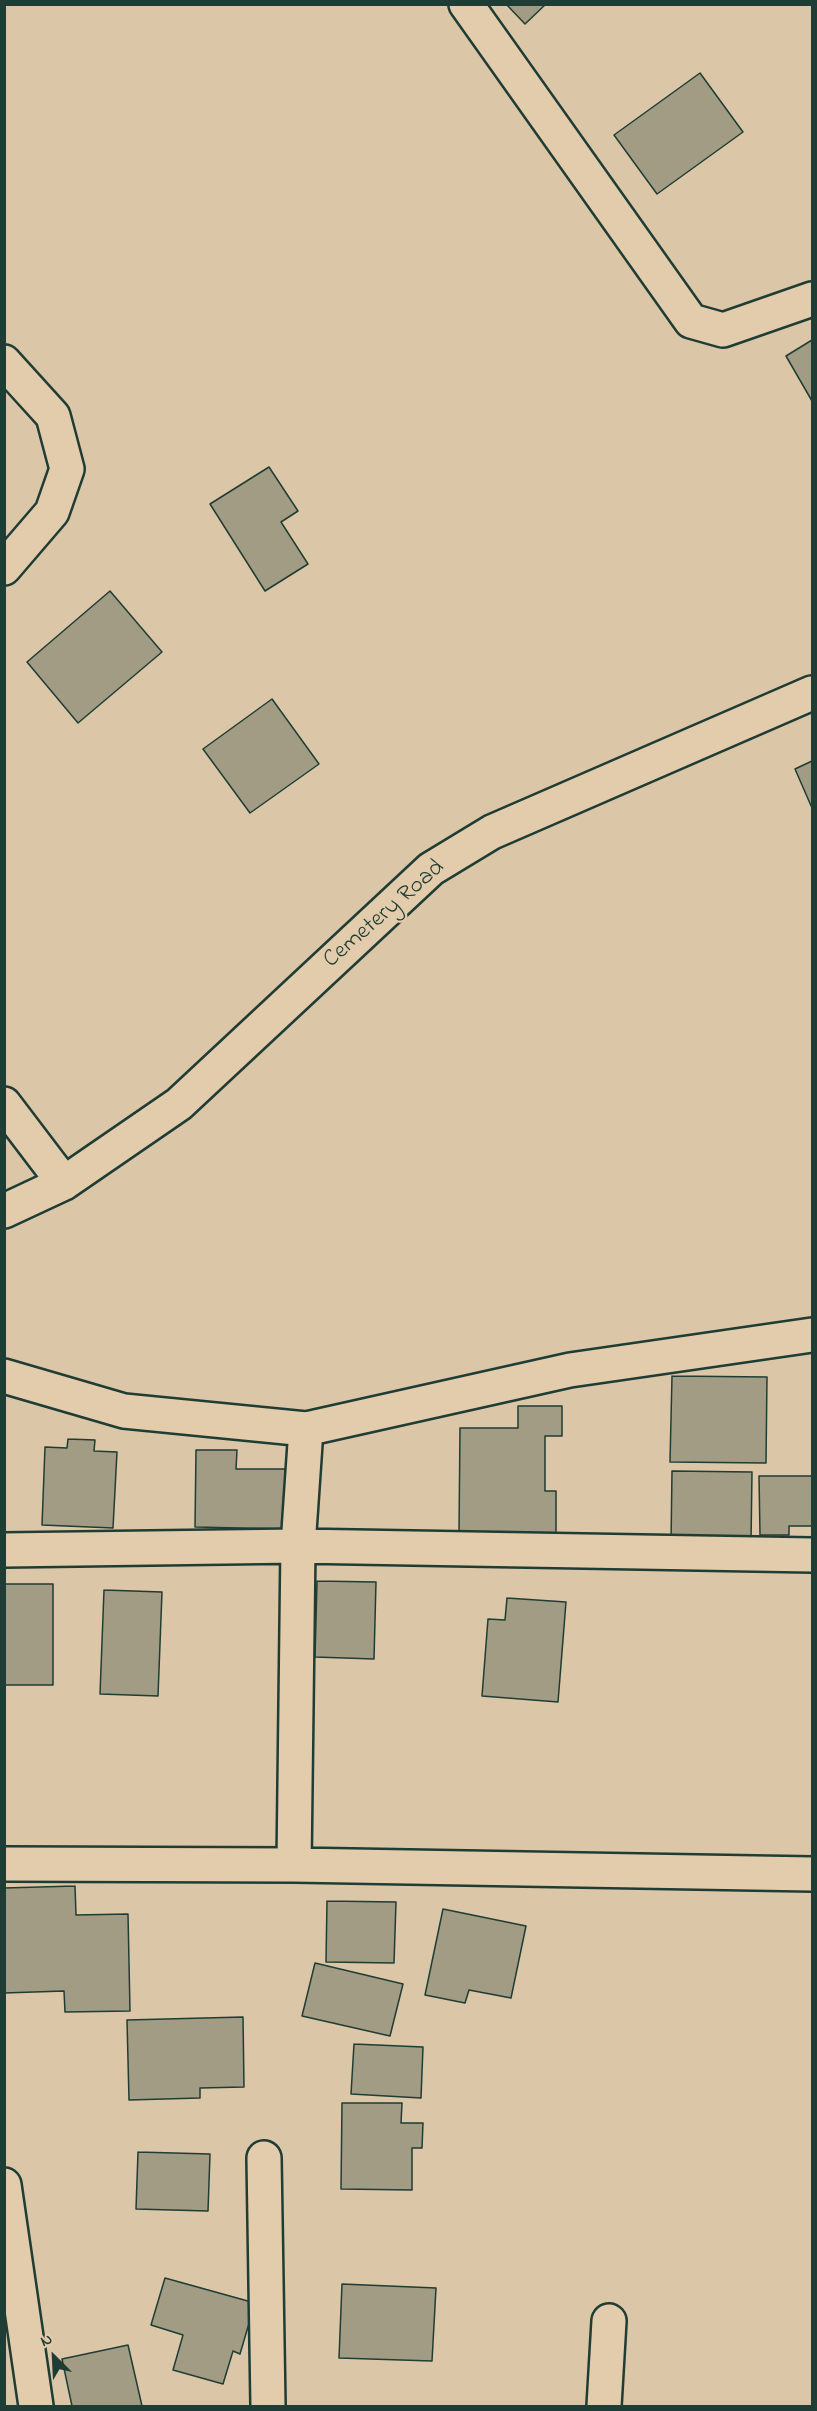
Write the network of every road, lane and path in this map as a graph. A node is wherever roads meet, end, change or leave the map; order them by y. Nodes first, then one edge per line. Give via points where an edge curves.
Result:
1 (466, 4) edge
2 (813, 299) edge
3 (4, 362) edge
4 (4, 568) edge
5 (813, 693) edge
6 (4, 1104) edge
7 (64, 1184) junction
8 (4, 1212) edge
9 (813, 1335) edge
10 (4, 1376) edge
11 (306, 1429) junction
12 (298, 1546) junction
13 (4, 1550) edge
14 (813, 1555) edge
15 (4, 1864) edge
16 (294, 1865) junction
17 (813, 1874) edge
18 (264, 2158) dead end
19 (4, 2185) edge
20 (609, 2321) dead end
21 (36, 2406) edge
22 (268, 2406) edge
23 (604, 2406) edge

1 - 2 street via 690,321 723,330
3 - 4 street via 53,416 67,469 52,512
5 - 7 street, Cemetery Road via 492,832 431,869 179,1104
6 - 7 street
7 - 8 street, Cemetery Road
9 - 11 street via 570,1370
10 - 11 street via 124,1411
11 - 12 street
12 - 13 street
12 - 14 street
12 - 16 street
15 - 16 street
16 - 17 street
18 - 22 street
19 - 21 street
20 - 23 street

